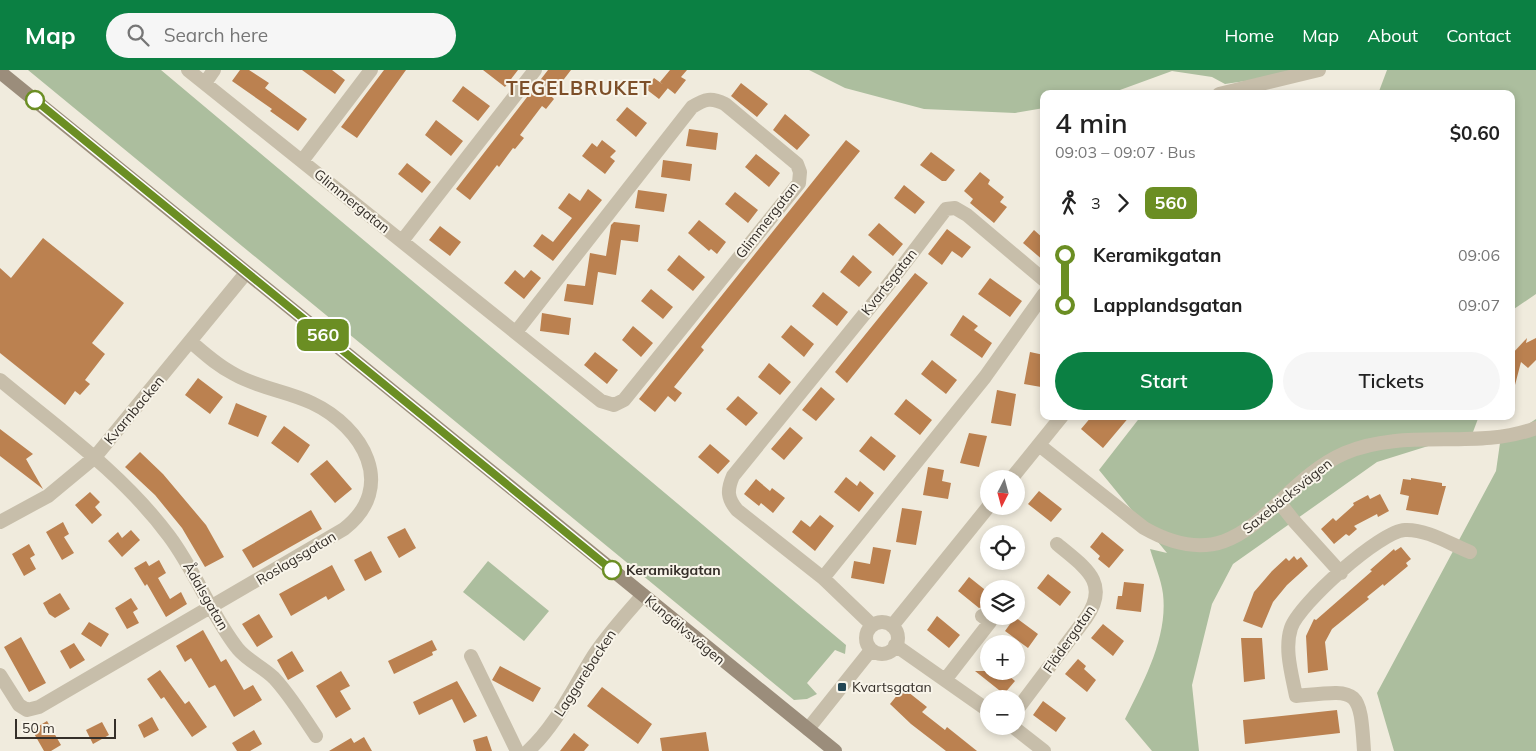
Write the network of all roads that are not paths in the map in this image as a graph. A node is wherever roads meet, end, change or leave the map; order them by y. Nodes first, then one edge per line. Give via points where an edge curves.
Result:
1 (188, 70) edge
2 (214, 70) edge
3 (371, 70) edge
4 (536, 70) edge
5 (1319, 70) edge
6 (0, 72) edge
7 (205, 83) junction
8 (1235, 90) edge
9 (302, 161) junction
10 (402, 241) junction
11 (246, 272) junction
12 (1040, 277) edge
13 (1040, 300) edge
14 (516, 332) junction
15 (191, 342) junction
16 (0, 380) edge
17 (1059, 420) edge
18 (1536, 428) edge
19 (1039, 445) junction
20 (95, 457) junction
21 (1018, 470) edge
22 (1279, 502) junction
23 (982, 515) edge
24 (0, 522) edge
25 (1057, 544) dead end
26 (1470, 552) dead end
27 (1341, 573) junction
28 (823, 578) junction
29 (643, 595) junction
30 (212, 608) junction
31 (872, 625) junction
32 (988, 625) edge
33 (892, 626) junction
34 (896, 645) junction
35 (871, 650) junction
36 (471, 656) dead end
37 (0, 675) edge
38 (945, 680) junction
39 (1025, 699) edge
40 (980, 705) edge
41 (808, 729) junction
42 (1024, 735) edge
43 (316, 736) dead end
44 (517, 751) edge
45 (528, 751) edge
46 (835, 751) edge
47 (1044, 751) edge
48 (1364, 751) edge

1 - 7 street, Glimmergatan
2 - 7 street
3 - 9 street, Glimmergatan
4 - 10 street, Glimmergatan
5 - 8 street
6 - 11 main road, Kungälvsvägen
7 - 9 street, Glimmergatan
9 - 10 street, Glimmergatan
10 - 14 street, Glimmergatan
11 - 15 street, Kvarnbacken
11 - 29 main road, Kungälvsvägen
12 - 28 street, Kvartsgatan via 967,215 954,208 946,209 733,476 728,495 737,510
13 - 28 street via 985,377
14 - 14 street, Glimmergatan via 692,107 706,98 725,104 797,164 799,183 624,400 614,405 601,401
15 - 20 street, Kvarnbacken
15 - 30 street, Roslagsgatan via 235,375 314,404 338,420 367,456 372,475 372,490 357,519
16 - 20 street, Ådalsgatan
17 - 19 street
18 - 22 street, Saxebäcksvägen via 1519,435 1363,446 1323,465
19 - 21 street
19 - 22 street, Saxebäcksvägen via 1144,528 1182,545 1198,547 1239,535
20 - 24 street, Kvarnbacken via 48,496
20 - 30 street, Ådalsgatan via 128,487 169,535 191,567
22 - 27 street
23 - 33 street
25 - 39 street, Flädergatan via 1088,571 1098,594 1086,618
26 - 27 street via 1420,531 1404,530 1374,544
27 - 48 street via 1296,617 1291,629 1290,665 1296,696 1348,694 1356,699 1362,713
28 - 31 street, Kvartsgatan
29 - 41 main road, Kungälvsvägen
29 - 45 street, Laggarebacken via 609,634 570,699
30 - 37 street, Roslagsgatan via 39,707 27,710 19,705
30 - 43 street, Ådalsgatan via 240,651 273,677
31 - 33 street via 883,622
31 - 35 street via 866,637
32 - 38 street
33 - 34 street via 897,634
34 - 35 street via 881,654
34 - 38 street
35 - 41 street
36 - 44 street
38 - 40 street
41 - 46 main road, Kungälvsvägen
42 - 47 street

